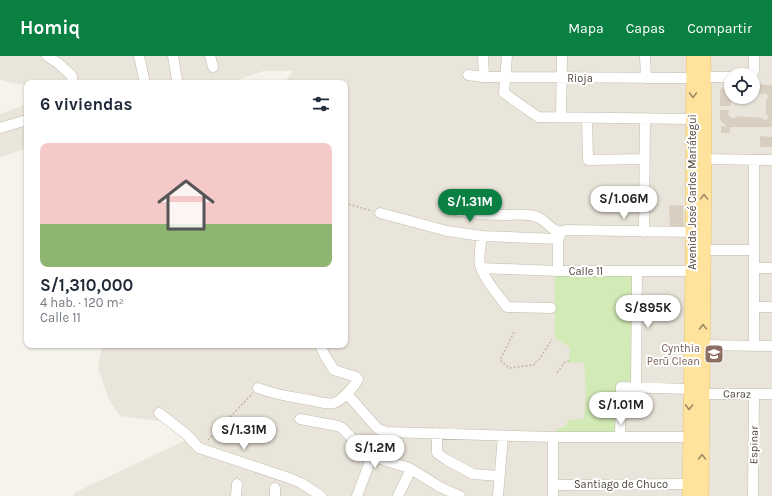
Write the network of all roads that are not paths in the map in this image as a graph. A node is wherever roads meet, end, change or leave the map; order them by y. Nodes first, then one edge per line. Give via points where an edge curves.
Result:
1 (47, 56) edge
2 (139, 56) edge
3 (173, 56) edge
4 (210, 56) edge
5 (483, 56) edge
6 (507, 56) edge
7 (562, 56) edge
8 (645, 56) edge
9 (693, 56) edge
10 (704, 56) edge
11 (754, 56) edge
12 (213, 67) dead end
13 (753, 68) edge
14 (468, 75) dead end
15 (484, 77) junction
16 (506, 77) junction
17 (562, 78) junction
18 (646, 78) junction
19 (698, 78) junction
20 (724, 78) edge
21 (72, 80) edge
22 (144, 80) edge
23 (177, 80) dead end
24 (561, 117) junction
25 (588, 118) junction
26 (645, 118) junction
27 (693, 119) junction
28 (24, 121) edge
29 (0, 128) edge
30 (645, 159) junction
31 (705, 159) junction
32 (754, 160) junction
33 (772, 160) edge
34 (444, 207) dead end
35 (380, 213) road end
36 (644, 232) junction
37 (692, 232) junction
38 (482, 236) junction
39 (560, 236) junction
40 (704, 250) junction
41 (754, 250) junction
42 (481, 268) junction
43 (754, 268) junction
44 (772, 268) edge
45 (558, 271) junction
46 (637, 271) junction
47 (696, 280) junction
48 (754, 307) junction
49 (772, 307) edge
50 (551, 308) dead end
51 (703, 345) junction
52 (754, 346) junction
53 (772, 346) edge
54 (321, 348) edge
55 (636, 387) junction
56 (258, 388) road end
57 (689, 389) junction
58 (347, 394) junction
59 (703, 394) junction
60 (754, 394) junction
61 (772, 394) edge
62 (159, 413) dead end
63 (300, 419) dead end
64 (437, 433) junction
65 (502, 436) junction
66 (553, 437) junction
67 (620, 437) junction
68 (689, 437) junction
69 (372, 456) junction
70 (411, 469) junction
71 (499, 476) junction
72 (237, 484) dead end
73 (553, 485) junction
74 (689, 490) edge
75 (236, 496) edge
76 (321, 496) edge
77 (357, 496) edge
78 (398, 496) edge
79 (460, 496) edge
80 (498, 496) edge
81 (553, 496) edge
82 (702, 496) edge
83 (753, 496) edge

1 - 21 street via 72,76
2 - 22 street
3 - 23 street
4 - 12 street
5 - 15 street
6 - 16 street
7 - 17 street
8 - 18 street
9 - 19 main road, Avenida José Carlos Mariátegui
10 - 19 main road, Avenida José Carlos Mariátegui
11 - 13 street
14 - 15 street, Rioja
15 - 16 street, Rioja
16 - 17 street, Rioja
16 - 24 street via 504,93 538,117
17 - 18 street, Rioja
17 - 24 street
18 - 19 street, Rioja
19 - 20 street, Rioja
19 -> 27 main road, Avenida José Carlos Mariátegui
19 - 31 main road, Avenida José Carlos Mariátegui
24 - 25 street
25 - 26 street
25 - 30 street via 588,160
26 - 27 street
26 - 30 street
27 - 37 main road, Avenida José Carlos Mariátegui
28 - 29 street
30 - 36 street
31 - 32 street
40 -> 31 main road, Avenida José Carlos Mariátegui
32 - 33 street
32 - 41 street
34 - 39 street via 462,213 537,217
35 - 38 street via 447,231
36 - 37 street
36 - 39 street via 566,230
37 - 47 main road, Avenida José Carlos Mariátegui
38 - 39 street
38 - 42 street via 479,263
39 - 45 street
40 - 41 street
40 - 47 main road, Avenida José Carlos Mariátegui
41 - 43 street
42 - 45 street, Calle 11
42 - 50 street via 507,307
43 - 44 street
43 - 48 street
45 - 46 street, Calle 11
46 - 47 street, Calle 11
46 - 55 street
51 -> 47 main road, Avenida José Carlos Mariátegui
47 - 57 main road, Avenida José Carlos Mariátegui
48 - 49 street
48 - 52 street
51 - 52 street
51 - 59 main road, Avenida José Carlos Mariátegui
52 - 53 street
54 - 58 street via 334,370 358,380
55 - 57 street
55 - 67 street via 621,387
56 - 58 street via 289,398 323,403 334,403
57 -> 68 main road, Avenida José Carlos Mariátegui
58 - 64 street via 382,432
59 - 60 street, Caraz
82 -> 59 main road, Avenida José Carlos Mariátegui
60 - 61 street, Caraz
60 - 83 street, Espinar
62 - 76 street via 199,448 289,478
63 - 69 street via 342,428 363,451
64 - 65 street
64 - 71 street via 437,452 447,460 473,474
65 - 66 street
65 - 71 street
66 - 67 street
66 - 73 street
67 - 68 street
68 - 74 main road, Avenida José Carlos Mariátegui
69 - 70 street
69 - 77 street
70 - 78 street
70 - 79 street
71 - 80 street
72 - 75 street
73 - 74 street, Santiago de Chuco
73 - 81 street

